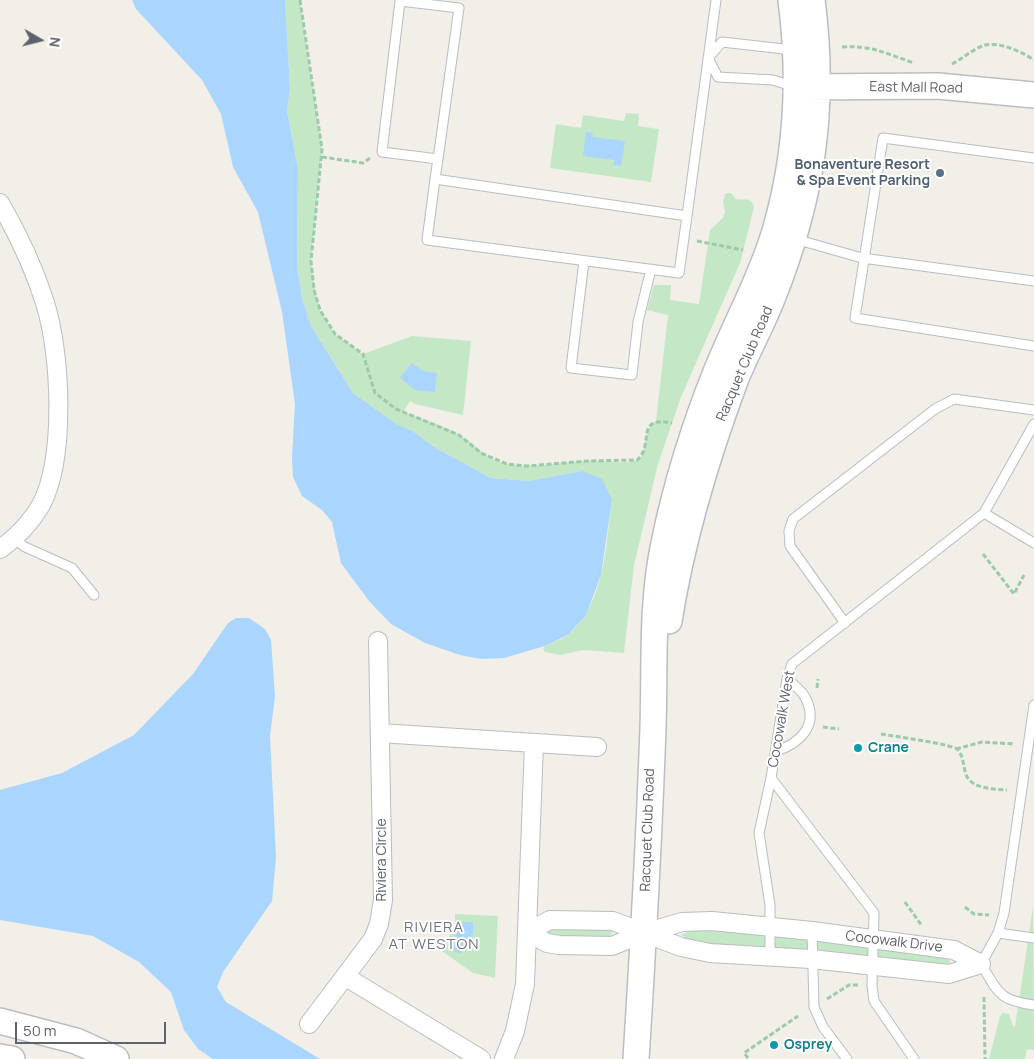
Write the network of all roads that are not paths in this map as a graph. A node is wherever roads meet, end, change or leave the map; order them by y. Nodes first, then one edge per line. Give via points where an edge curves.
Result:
1 (716, 0) edge
2 (791, 0) edge
3 (812, 0) edge
4 (708, 58) junction
5 (805, 72) junction
6 (1034, 95) edge
7 (1034, 158) edge
8 (438, 159) junction
9 (435, 179) junction
10 (0, 203) edge
11 (687, 216) junction
12 (794, 239) junction
13 (862, 258) junction
14 (584, 260) junction
15 (651, 269) junction
16 (1034, 281) edge
17 (1034, 346) edge
18 (1034, 410) edge
19 (1034, 424) edge
20 (984, 513) junction
21 (14, 538) junction
22 (1034, 543) edge
23 (0, 549) edge
24 (94, 594) dead end
25 (845, 623) junction
26 (378, 641) dead end
27 (787, 678) junction
28 (1034, 705) edge
29 (653, 727) junction
30 (380, 733) junction
31 (534, 743) junction
32 (597, 747) dead end
33 (776, 752) junction
34 (771, 778) junction
35 (770, 926) junction
36 (812, 931) junction
37 (527, 932) junction
38 (644, 933) junction
39 (998, 933) junction
40 (1034, 938) edge
41 (874, 940) junction
42 (770, 956) junction
43 (811, 959) junction
44 (981, 964) junction
45 (872, 965) junction
46 (346, 977) junction
47 (1034, 1005) edge
48 (0, 1021) edge
49 (309, 1024) dead end
50 (0, 1057) edge
51 (12, 1059) edge
52 (116, 1059) edge
53 (481, 1059) edge
54 (504, 1059) edge
55 (622, 1059) edge
56 (636, 1059) edge
57 (847, 1059) edge
58 (914, 1059) edge

1 - 4 lane
2 - 5 street, Racquet Club Road
3 - 5 street, Racquet Club Road
4 - 5 lane via 722,42
4 - 5 lane via 718,77 773,80
4 - 11 lane
5 - 6 street, East Mall Road
5 - 12 street, Racquet Club Road via 816,136
5 - 29 street, Racquet Club Road via 786,189 774,233 691,440 672,511 658,583
7 - 13 lane via 883,138
8 - 8 lane via 459,8 400,1 382,152
8 - 9 lane
9 - 11 lane
9 - 14 lane via 427,240
10 - 21 street via 32,265 46,304 53,339 58,403 57,433 47,491 30,520
11 - 15 lane via 679,273
12 - 13 lane
12 - 29 street, Racquet Club Road via 711,446 672,604
13 - 16 lane
13 - 17 lane via 855,318
14 - 15 lane
14 - 15 lane via 571,368 632,375 638,322
18 - 25 lane via 954,399 935,410 793,520 789,532 790,546
19 - 20 lane, Cocowalk West
20 - 22 lane
20 - 25 lane, Cocowalk West
21 - 23 street
21 - 24 lane via 25,547 72,568
25 - 27 lane, Cocowalk West via 792,664
26 - 30 street, Riviera Circle
27 - 33 lane, Cocowalk West
27 - 33 lane via 806,698 809,718 802,738
28 - 39 lane via 1006,906
29 - 38 street, Racquet Club Road
30 - 31 street
30 - 46 street, Riviera Circle via 383,900 373,940
31 - 32 street
31 - 37 street
33 - 34 lane, Cocowalk West
34 - 35 lane via 759,833 769,893
34 - 41 lane, Cocowalk West via 872,909
35 - 36 street, Cocowalk Drive
35 - 38 street, Cocowalk Drive via 682,922
35 - 42 lane
36 - 41 street, Cocowalk Drive
36 - 43 lane
37 - 38 street via 550,920 585,920 613,921
37 - 38 street via 548,943 602,946 612,946
37 - 54 street via 525,984 520,1012
38 - 42 street, Cocowalk Drive via 681,947 710,953
38 - 55 street, Racquet Club Road
38 - 56 street, Racquet Club Road
39 - 40 lane
39 - 44 lane
41 - 44 street, Cocowalk Drive via 954,950
41 - 45 lane, Cocowalk West
42 - 43 street, Cocowalk Drive
43 - 45 street, Cocowalk Drive
43 - 57 lane via 814,1007
44 - 45 street, Cocowalk Drive via 950,974
44 - 47 lane via 1000,995 1007,1000
45 - 58 lane, Cocowalk West via 874,1001
46 - 49 street, Riviera Circle
46 - 53 street
48 - 52 street via 76,1041
50 - 51 street

